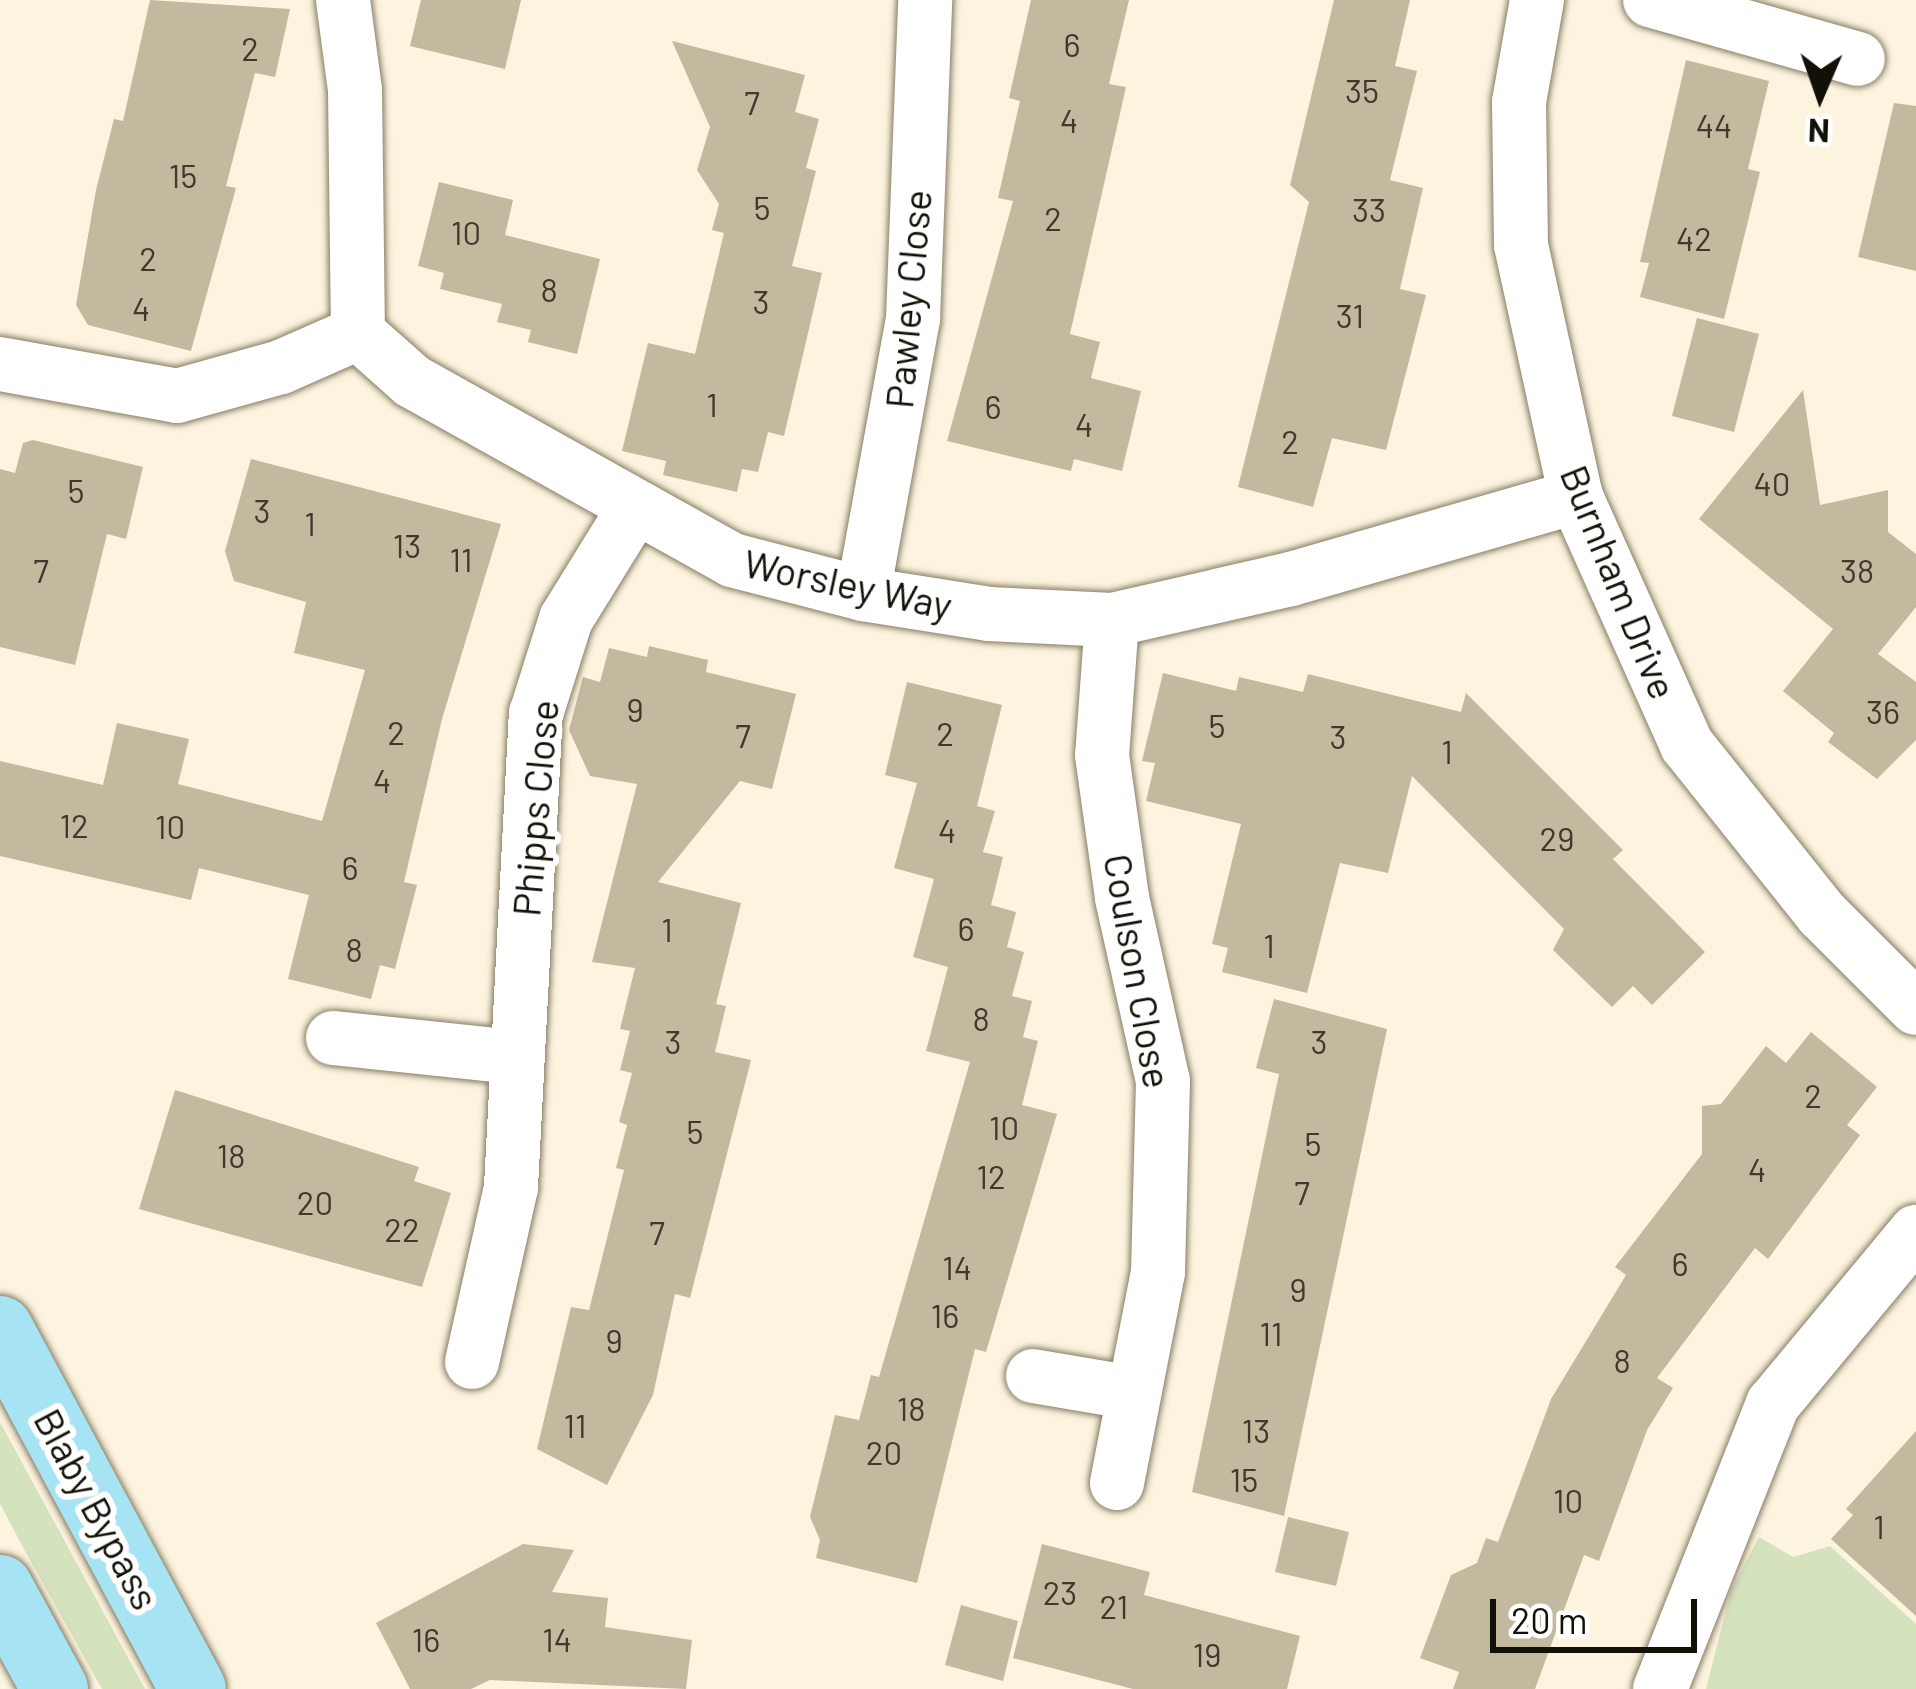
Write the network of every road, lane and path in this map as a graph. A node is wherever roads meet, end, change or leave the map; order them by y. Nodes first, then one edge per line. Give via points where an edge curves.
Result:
1 (344, 0) edge
2 (925, 0) edge
3 (1537, 0) edge
4 (1650, 0) edge
5 (1858, 59) dead end
6 (358, 333) junction
7 (0, 364) edge
8 (1576, 497) junction
9 (634, 509) junction
10 (863, 594) junction
11 (1112, 620) junction
12 (1916, 1008) edge
13 (333, 1038) dead end
14 (515, 1058) junction
15 (1916, 1232) edge
16 (0, 1329) edge
17 (472, 1362) dead end
18 (1033, 1376) dead end
19 (1133, 1393) junction
20 (1117, 1483) dead end
21 (0, 1588) edge
22 (55, 1689) edge
23 (193, 1689) edge
24 (1660, 1689) edge

1 - 6 street via 355,90
2 - 10 street, Pawley Close via 913,319
3 - 8 street, Burnham Drive via 1519,102 1521,245
4 - 5 street
6 - 7 street via 281,367 176,396
6 - 9 street, Worsley Way via 412,381
8 - 11 street, Worsley Way via 1291,580
8 - 12 street, Burnham Drive via 1687,745 1822,914
9 - 10 street, Worsley Way via 732,560
9 - 14 street, Phipps Close via 566,619 536,714
10 - 11 street, Worsley Way via 989,614
11 - 19 street, Coulson Close via 1102,754 1122,898 1163,1081 1158,1272
13 - 14 street
14 - 17 street, Phipps Close via 511,1187
15 - 24 street via 1773,1404
16 - 23 main road, Blaby Bypass
18 - 19 street
19 - 20 street, Coulson Close
21 - 22 main road

